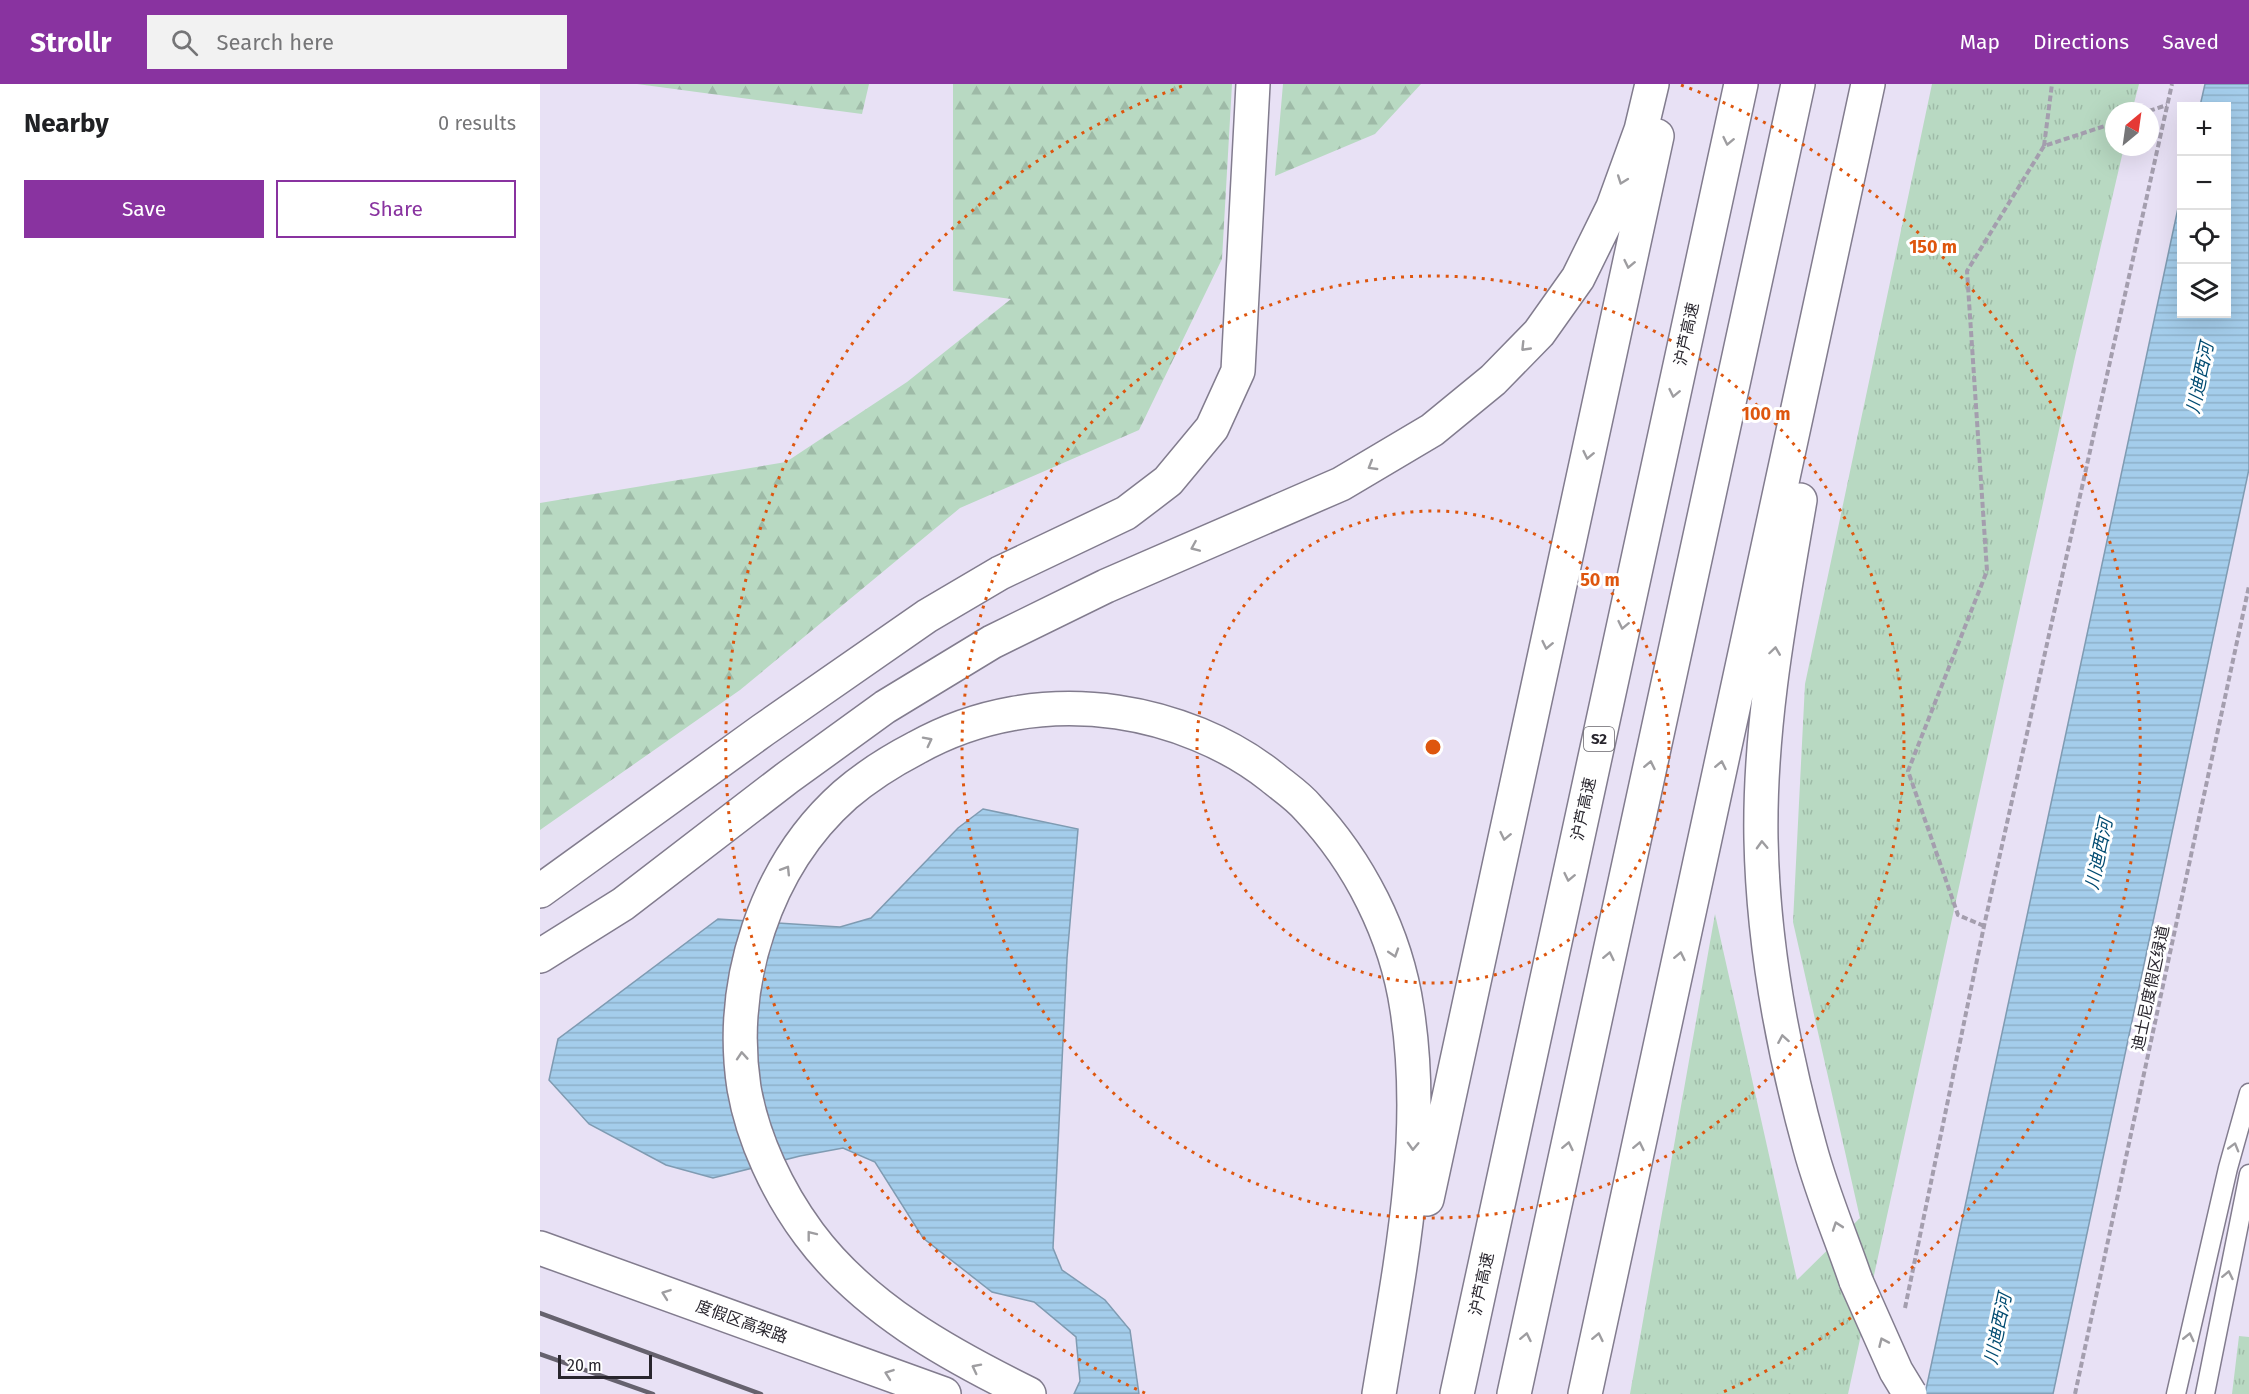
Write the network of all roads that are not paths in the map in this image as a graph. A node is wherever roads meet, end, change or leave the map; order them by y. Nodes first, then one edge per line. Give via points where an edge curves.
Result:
1 (1253, 84) edge
2 (1652, 84) edge
3 (1668, 84) edge
4 (1741, 84) edge
5 (1798, 84) edge
6 (1869, 84) edge
7 (1875, 84) edge
8 (540, 891) edge
9 (540, 956) edge
10 (2249, 1093) edge
11 (2249, 1174) edge
12 (540, 1248) edge
13 (944, 1394) edge
14 (1029, 1394) edge
15 (1379, 1394) edge
16 (1385, 1394) edge
17 (1457, 1394) edge
18 (1514, 1394) edge
19 (1585, 1394) edge
20 (1910, 1394) edge
21 (2176, 1394) edge
22 (2205, 1394) edge

1 - 8 main road via 1238,371 1212,428 1168,482 1126,513 1000,573 927,616
2 -> 9 main road via 1641,130 1613,207 1578,278 1539,333 1493,380 1432,430 1341,484 1106,586 992,642 885,707 623,904
3 -> 16 main road
4 -> 17 main road, 沪芦高速 / S2
18 -> 5 main road
19 -> 6 main road
20 -> 7 main road, bridge via 1856,1281 1810,1150 1784,1044 1766,930 1761,837 1766,722 1780,612
21 -> 10 lane
22 -> 11 lane
13 -> 12 main road, 度假区高架路
14 -> 15 main road via 968,1364 904,1324 850,1279 811,1237 782,1193 759,1142 744,1089 741,1032 745,977 757,931 779,881 808,834 844,796 887,763 981,719 1090,708 1152,717 1206,737 1258,766 1305,804 1344,850 1372,899 1394,952 1407,1004 1414,1068 1414,1151 1403,1249

